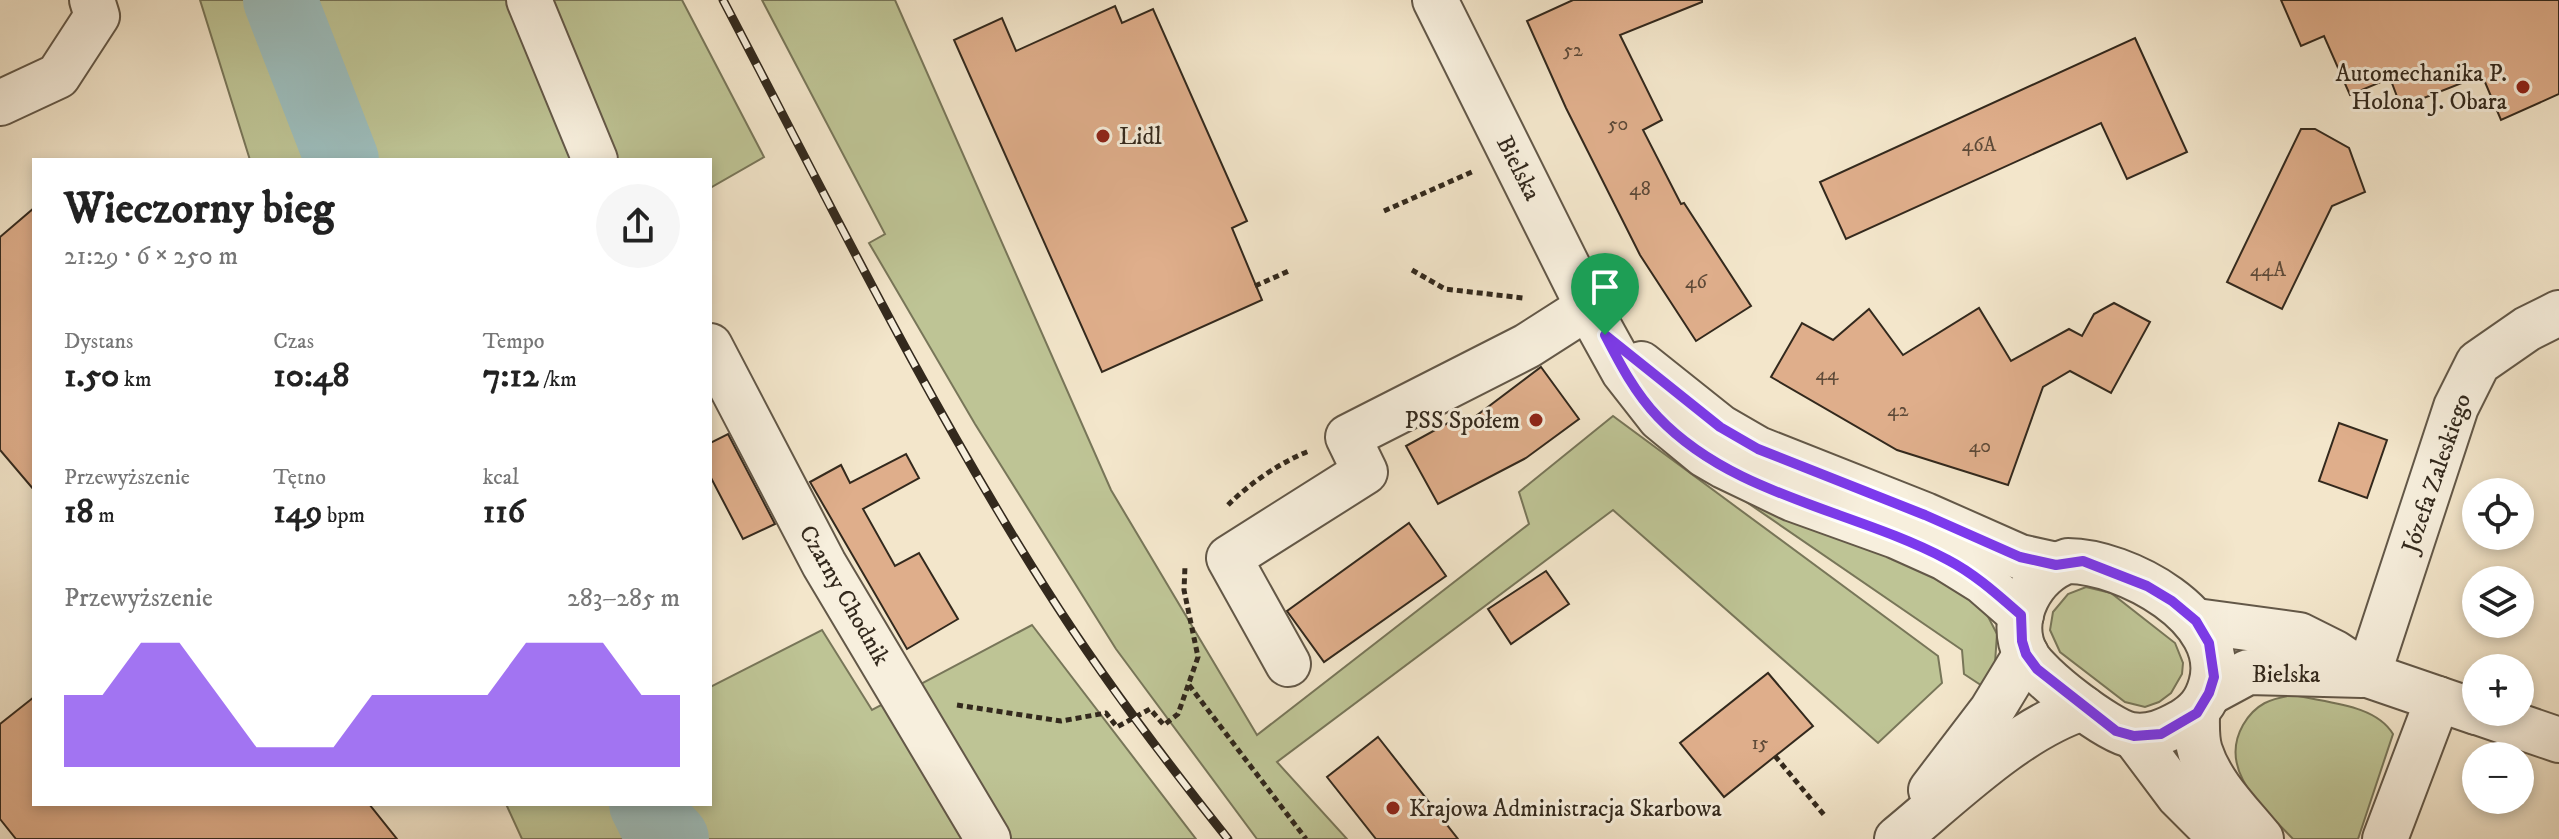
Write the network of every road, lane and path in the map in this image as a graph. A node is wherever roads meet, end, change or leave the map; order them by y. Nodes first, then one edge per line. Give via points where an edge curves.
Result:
1 (92, 0) edge
2 (529, 0) edge
3 (1435, 0) edge
4 (0, 103) edge
5 (1512, 154) junction
6 (594, 158) edge
7 (1384, 211) dead end
8 (1291, 270) dead end
9 (1412, 270) dead end
10 (1255, 286) dead end
11 (1533, 299) dead end
12 (2559, 313) edge
13 (1597, 321) junction
14 (712, 350) edge
15 (1348, 437) junction
16 (1220, 514) dead end
17 (1186, 562) dead end
18 (2056, 565) junction
19 (2196, 621) junction
20 (2023, 635) junction
21 (1288, 664) dead end
22 (2368, 675) junction
23 (1189, 685) junction
24 (2203, 703) junction
25 (2462, 706) edge
26 (2083, 708) junction
27 (2462, 710) edge
28 (913, 712) junction
29 (2519, 726) edge
30 (2134, 736) junction
31 (2559, 740) edge
32 (1775, 756) dead end
33 (1825, 816) dead end
34 (988, 839) edge
35 (1306, 839) edge
36 (1895, 839) edge
37 (2222, 839) edge
38 (2261, 839) edge
39 (2385, 839) edge

1 - 4 street via 97,16 58,76
2 - 6 street
3 - 5 street, Bielska
5 - 7 path
5 - 13 street, Bielska
8 - 10 path
9 - 11 path via 1445,289
12 - 22 street, Józefa Zaleskiego via 2478,363 2456,407
13 - 15 street via 1527,346
13 - 18 street, Bielska via 1720,427 1758,449 2020,557
13 - 20 street, Bielska via 1641,398 1675,433 1705,455 1793,499 1945,558 1982,581
14 - 28 street, Czarny Chodnik via 824,564
15 - 16 path via 1297,456 1242,492
15 - 21 street via 1365,472 1229,558
17 - 23 path via 1184,590 1198,657
18 - 19 street via 2083,561 2124,575
18 - 20 street via 2032,588
19 - 22 street, Bielska via 2299,635
19 - 24 street via 2213,662 2214,677
20 - 26 street via 2037,669
20 - 36 street via 1992,710
22 - 24 street, Bielska via 2248,672
22 - 25 street, Bielska
23 - 28 path via 1178,714 1164,725 1150,709 1117,727 1106,713 1061,721 950,704
23 - 35 path
24 - 30 street via 2161,734
24 - 38 street via 2200,750 2216,783
26 - 30 street via 2116,731
26 - 36 street via 2028,735
27 - 39 street
28 - 34 street, Czarny Chodnik
29 - 31 street, Bielska
30 - 37 street via 2179,796
32 - 33 path

